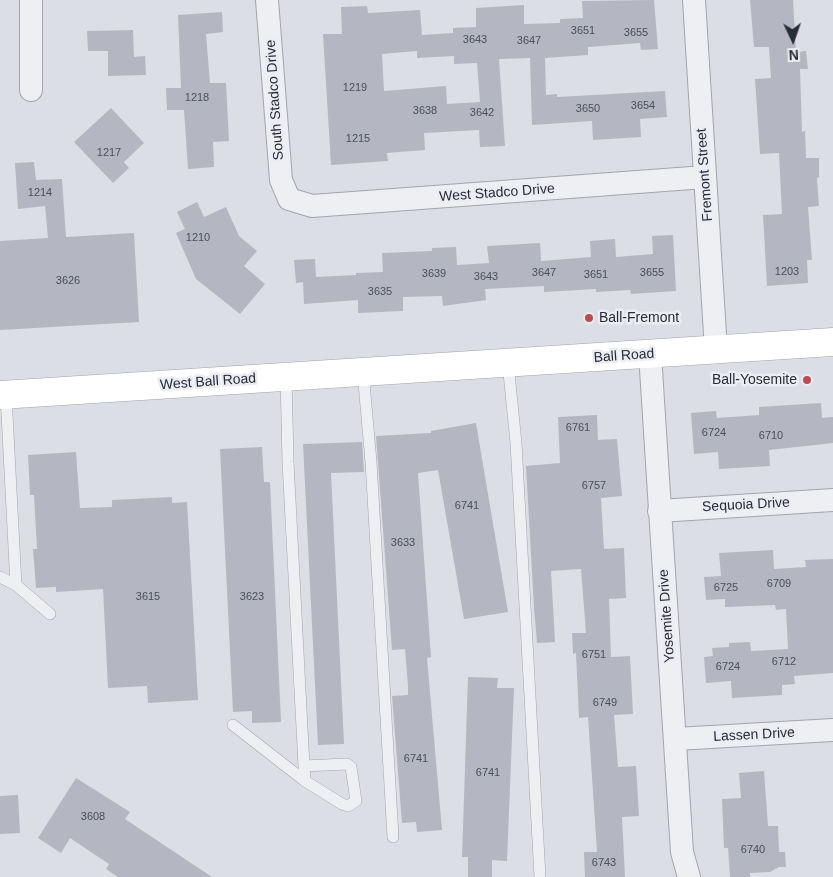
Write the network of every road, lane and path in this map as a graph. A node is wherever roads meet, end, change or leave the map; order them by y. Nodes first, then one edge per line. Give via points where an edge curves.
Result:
1 (30, 0) edge
2 (267, 0) edge
3 (694, 0) edge
4 (30, 90) dead end
5 (706, 177) junction
6 (289, 199) joint
7 (833, 342) edge
8 (716, 350) junction
9 (650, 354) junction
10 (508, 363) junction
11 (415, 369) joint
12 (364, 372) junction
13 (286, 377) junction
14 (3, 395) edge
15 (833, 500) edge
16 (660, 510) junction
17 (0, 577) edge
18 (16, 585) junction
19 (50, 614) dead end
20 (234, 725) dead end
21 (833, 730) edge
22 (676, 739) junction
23 (304, 766) junction
24 (305, 781) junction
25 (392, 837) dead end
26 (540, 877) edge
27 (688, 877) edge

1 - 4 street
2 - 6 street, South Stadco Drive via 281,180
3 - 5 street, Fremont Street
5 - 6 street, West Stadco Drive via 312,206
5 - 8 street, Fremont Street
7 - 8 main road, Ball Road
8 - 9 main road, Ball Road
9 - 10 main road, Ball Road
9 - 16 street, Yosemite Drive
10 - 11 main road, Ball Road
10 - 26 lane via 516,443
11 - 12 main road, West Ball Road
12 - 13 main road, West Ball Road
12 - 25 lane
13 - 14 main road, West Ball Road
13 - 23 lane
14 - 18 lane
15 - 16 street, Sequoia Drive
16 - 22 street, Yosemite Drive
17 - 18 lane
18 - 19 lane
20 - 24 lane
21 - 22 street, Lassen Drive
22 - 27 street, Yosemite Drive via 682,852
23 - 24 lane
23 - 24 lane via 347,764 352,767 356,801 348,806 342,804

